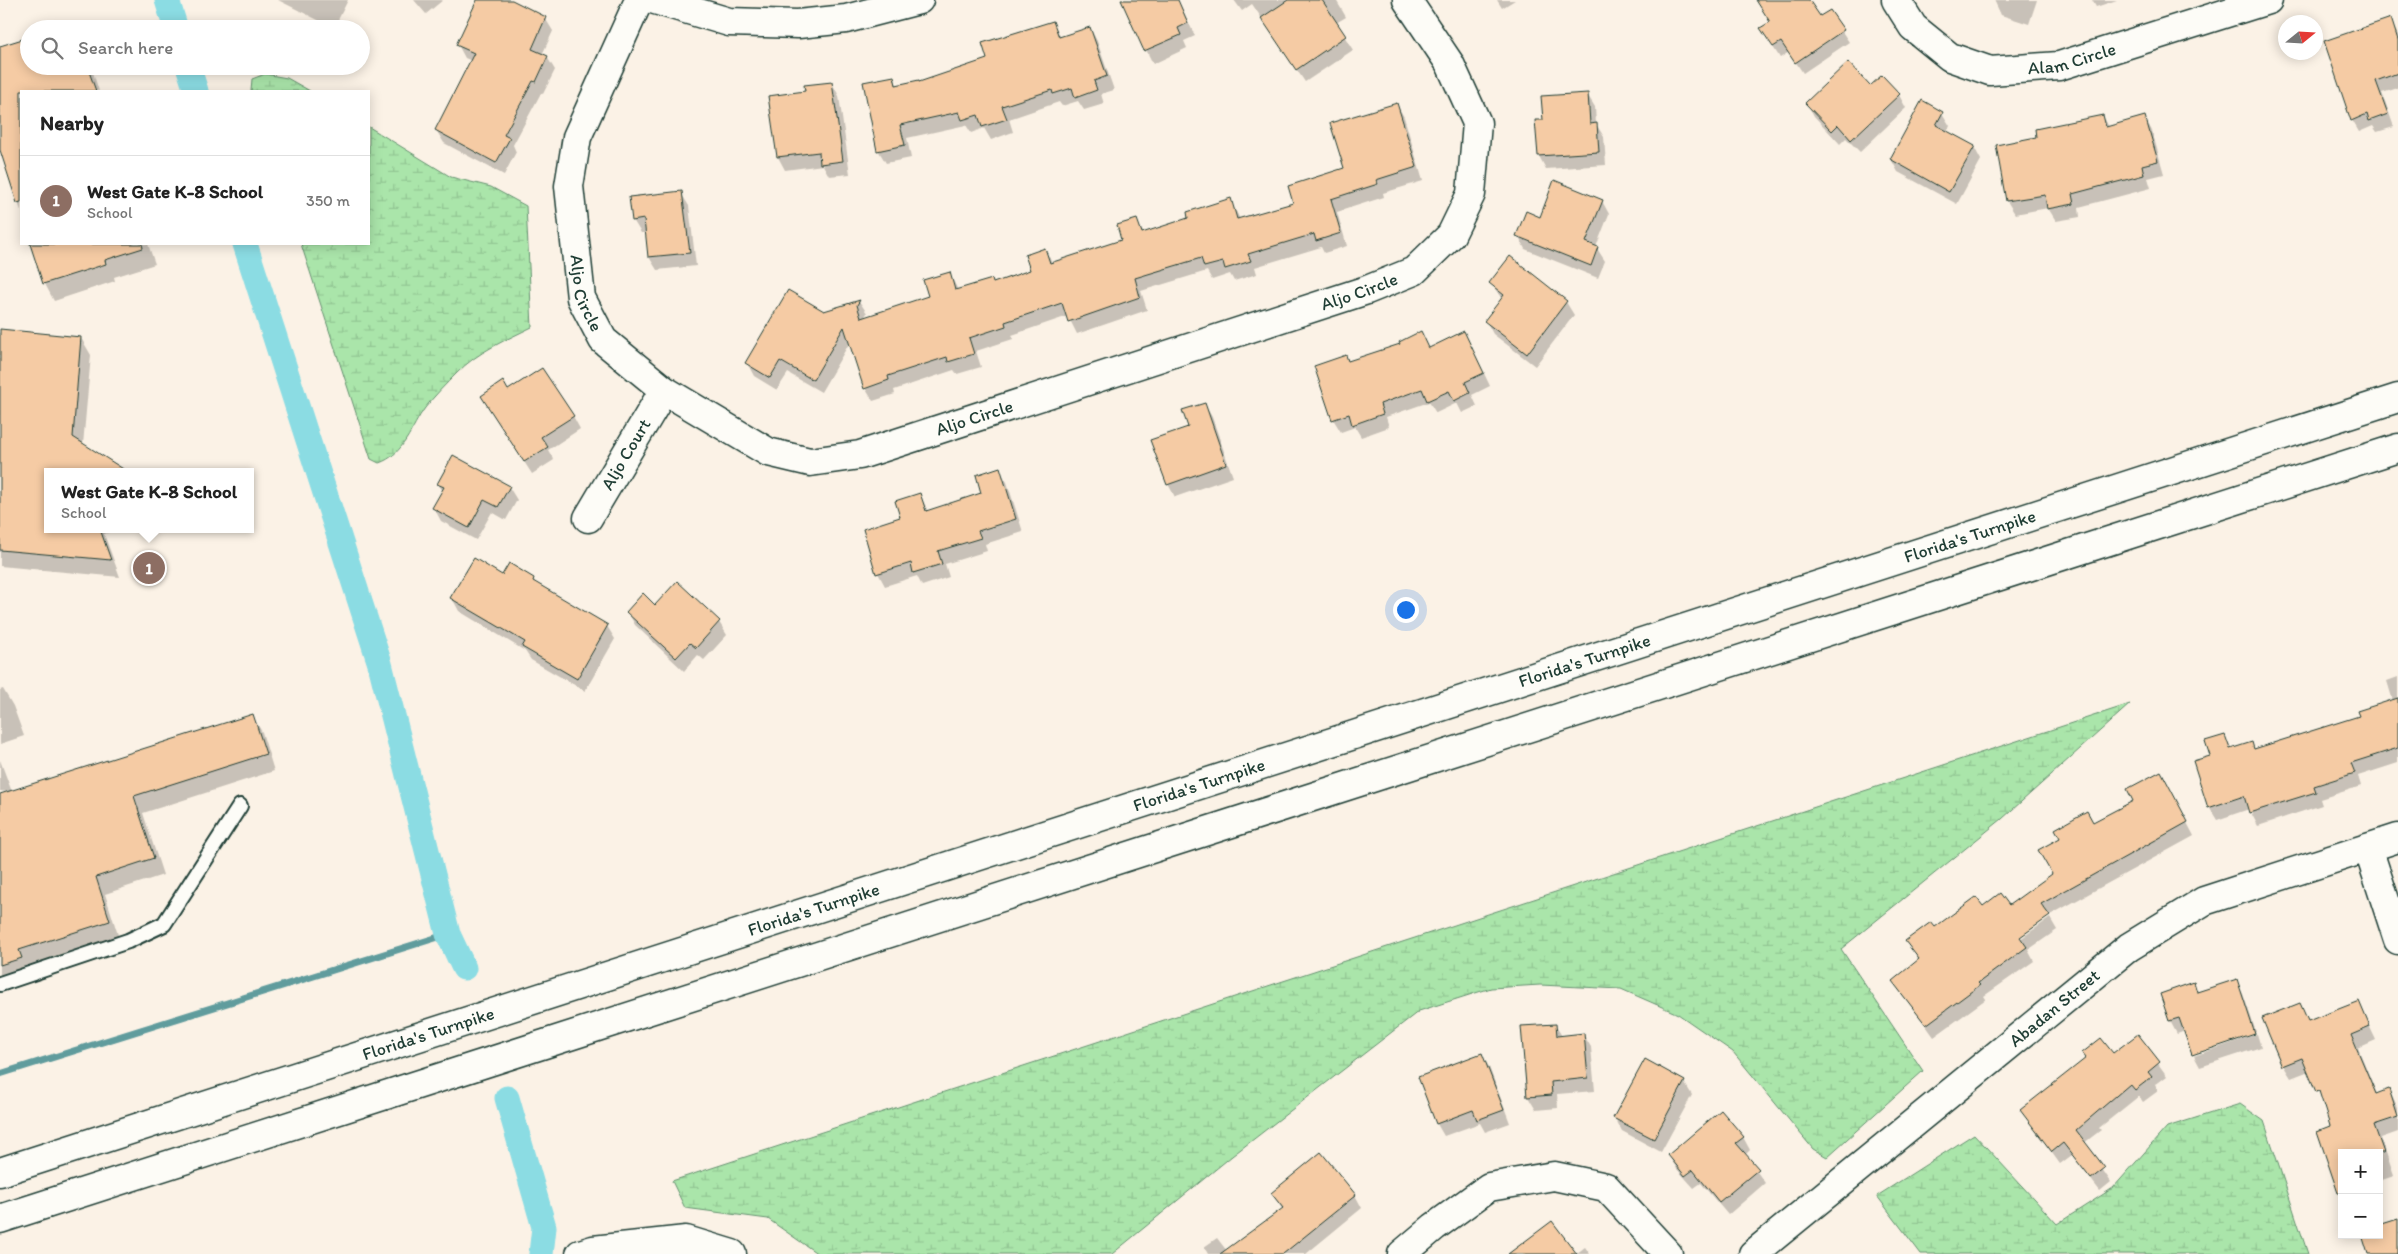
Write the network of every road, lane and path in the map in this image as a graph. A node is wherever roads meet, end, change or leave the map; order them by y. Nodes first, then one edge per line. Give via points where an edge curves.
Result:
1 (640, 0) edge
2 (656, 0) edge
3 (919, 0) edge
4 (1407, 0) edge
5 (1896, 0) edge
6 (2268, 0) edge
7 (664, 390) junction
8 (2398, 398) edge
9 (2398, 448) edge
10 (588, 518) dead end
11 (240, 806) dead end
12 (2398, 838) edge
13 (2368, 848) junction
14 (2398, 940) edge
15 (0, 984) edge
16 (0, 1172) edge
17 (0, 1219) edge
18 (587, 1252) edge
19 (732, 1254) edge
20 (1402, 1254) edge
21 (1668, 1254) edge
22 (1753, 1254) edge

1 - 7 main road, Aljo Circle via 577,137 569,186 581,298 603,340
2 - 3 main road via 729,22 798,24 846,18
4 - 7 main road, Aljo Circle via 1450,64 1477,123 1471,194 1450,235 1414,271 1367,290 860,455 810,462 768,452
5 - 6 main road, Alam Circle via 1914,27 1950,57 1990,71 2059,66
7 - 10 main road, Aljo Court
8 - 16 main road, Florida's Turnpike
9 - 17 main road
11 - 15 lane via 164,924 128,941
12 - 13 main road, Abadan Street
13 - 14 main road
13 - 22 main road, Abadan Street via 2204,901 2129,947
18 - 19 main road via 686,1240
20 - 21 main road via 1489,1187 1554,1176 1606,1187

